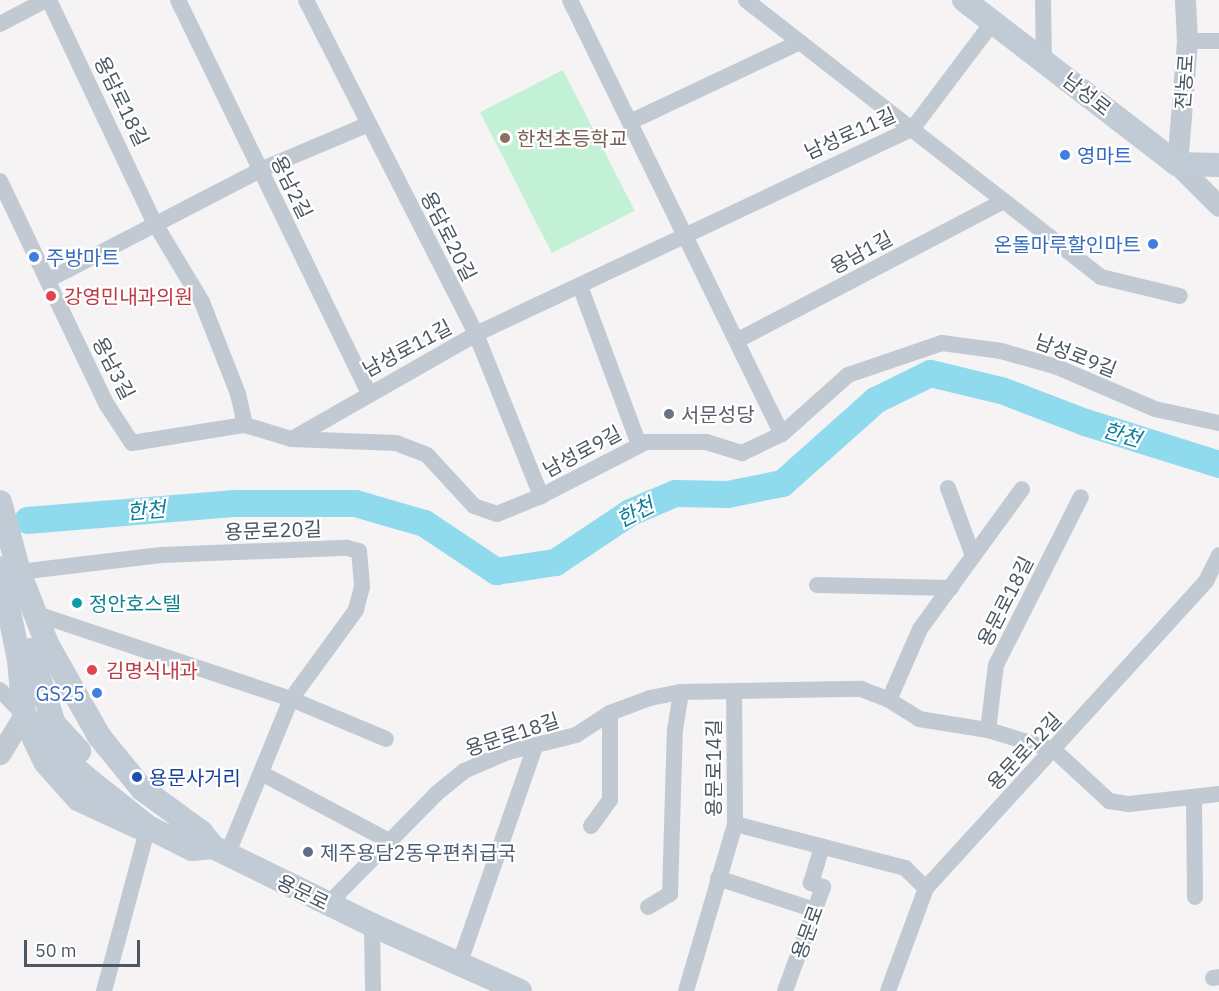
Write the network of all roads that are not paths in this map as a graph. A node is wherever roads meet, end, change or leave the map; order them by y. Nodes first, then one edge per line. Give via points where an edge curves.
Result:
1 (47, 0) edge
2 (178, 0) edge
3 (306, 0) edge
4 (570, 0) edge
5 (746, 0) edge
6 (964, 0) edge
7 (1043, 0) edge
8 (1185, 0) edge
9 (992, 23) junction
10 (0, 24) edge
11 (1187, 41) junction
12 (1219, 41) edge
13 (800, 42) junction
14 (1044, 61) junction
15 (630, 122) junction
16 (369, 124) junction
17 (913, 128) junction
18 (1177, 164) junction
19 (1219, 165) edge
20 (260, 170) junction
21 (0, 180) edge
22 (1004, 201) junction
23 (1219, 206) edge
24 (154, 222) junction
25 (686, 236) junction
26 (48, 280) junction
27 (580, 286) junction
28 (1180, 296) dead end
29 (476, 334) junction
30 (738, 340) junction
31 (368, 393) junction
32 (1219, 423) edge
33 (245, 425) junction
34 (782, 434) junction
35 (291, 439) junction
36 (132, 443) joint
37 (639, 445) junction
38 (948, 488) dead end
39 (1022, 489) dead end
40 (541, 496) junction
41 (1081, 497) dead end
42 (0, 502) edge
43 (5, 535) edge
44 (1219, 555) edge
45 (973, 556) junction
46 (10, 570) edge
47 (817, 585) dead end
48 (951, 588) junction
49 (34, 613) junction
50 (0, 690) edge
51 (681, 692) junction
52 (734, 692) junction
53 (291, 699) junction
54 (889, 700) junction
55 (610, 713) junction
56 (24, 715) junction
57 (988, 730) junction
58 (386, 739) dead end
59 (534, 748) junction
60 (1054, 750) junction
61 (0, 754) edge
62 (90, 771) junction
63 (263, 774) junction
64 (1219, 794) edge
65 (1194, 798) junction
66 (168, 811) junction
67 (735, 824) junction
68 (591, 826) dead end
69 (148, 827) junction
70 (389, 841) junction
71 (822, 847) junction
72 (220, 851) junction
73 (718, 878) junction
74 (926, 888) junction
75 (1196, 897) dead end
76 (328, 904) junction
77 (648, 907) dead end
78 (815, 910) junction
79 (372, 925) junction
80 (460, 962) junction
81 (104, 991) edge
82 (373, 991) edge
83 (520, 991) edge
84 (686, 991) edge
85 (785, 991) edge
86 (888, 991) edge

1 - 10 street
1 - 24 street, 용담로18길
2 - 20 street, 용남2길
3 - 16 street, 용담로20길
4 - 15 street
5 - 13 street
6 - 9 main road, 남성로
7 - 14 street
8 - 11 street, 전농로
9 - 14 main road, 남성로
9 - 17 street, 남성로11길
11 - 12 street
11 - 18 street, 전농로
13 - 15 street
13 - 17 street
14 - 18 main road, 남성로
15 - 25 street
16 - 20 street
16 - 29 street, 용담로20길
17 - 22 street
17 - 25 street, 남성로11길
18 - 19 main road
18 - 23 street
20 - 24 street
20 - 31 street, 용남2길
21 - 26 street, 용남3길
22 - 28 street via 1101,277
22 - 30 street, 용남1길
24 - 26 street
24 - 33 street, 용담로18길 via 202,302 238,394
25 - 27 street, 남성로11길
25 - 30 street
26 - 36 street, 용남3길 via 107,405
27 - 29 street, 남성로11길
27 - 37 street
29 - 31 street, 남성로11길
29 - 40 street, 용담로20길
30 - 34 street
31 - 35 street, 남성로11길
32 - 34 street, 남성로9길 via 1155,410 1057,367 1001,351 942,343 848,375
33 - 35 street, 남성로9길
33 - 36 street, 남성로9길
34 - 37 street, 남성로9길 via 742,453 706,442
35 - 40 street, 남성로9길 via 396,443 427,455 474,506 497,514
37 - 40 street, 남성로9길
38 - 45 street
39 - 45 street
41 - 57 street, 용문로18길 via 996,665
42 - 43 main road
43 - 46 main road
44 - 60 street, 용문로12길 via 1206,580
45 - 48 street
46 - 49 main road
46 - 53 street, 용문로20길 via 162,555 347,548 359,551 362,587 356,610
46 - 56 main road, 용문로
46 - 62 main road, 용문로 via 46,708
47 - 48 street
48 - 54 street via 920,629
49 - 53 street
49 - 66 main road via 61,671 99,736 142,789
50 - 56 street
51 - 52 street, 용문로18길
51 - 55 street, 용문로18길 via 650,698
51 - 77 street via 675,730 670,894
52 - 54 street, 용문로18길 via 861,689
52 - 67 street, 용문로14길
53 - 58 street
53 - 63 street, 용문로20길
54 - 57 street, 용문로18길 via 919,719
55 - 59 street, 용문로18길 via 576,735
55 - 68 street via 610,800
56 - 61 street
56 - 62 main road, 용문로 via 53,749
56 - 69 main road, 용문로 via 45,762 78,799 132,828
57 - 60 street, 용문로18길
59 - 70 street, 용문로18길 via 508,752 464,771
59 - 80 street
60 - 65 street, 용문로18길 via 1109,801 1129,804
60 - 74 street, 용문로12길
62 - 66 main road, 용문로
62 - 69 main road, 용문로
63 - 70 street
63 - 72 street, 용문로20길
64 - 65 street, 용문로18길
65 - 75 street
66 - 72 main road via 201,832
67 - 71 street
67 - 73 street, 용문로14길
69 - 72 main road, 용문로 via 192,849
69 - 81 street
70 - 76 street, 용문로18길
71 - 74 street via 905,868
71 - 78 street, 용문로 via 811,883 823,887
72 - 76 main road, 용문로
73 - 78 street
73 - 84 street, 용문로14길
74 - 86 street, 용문로12길
76 - 79 main road, 용문로
78 - 85 street, 용문로
79 - 80 main road, 용문로
79 - 82 street
80 - 83 main road, 용문로

